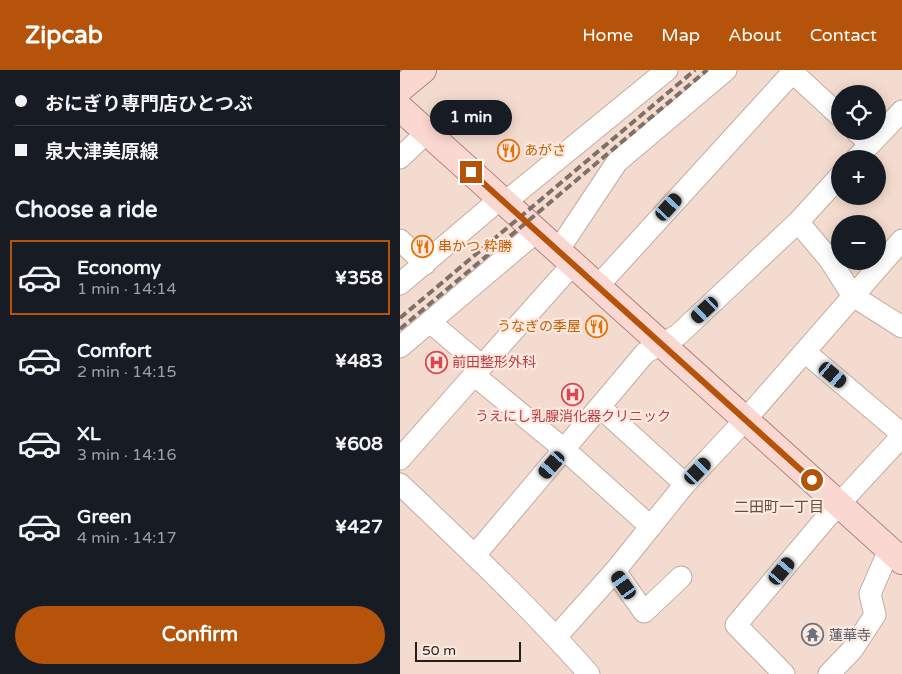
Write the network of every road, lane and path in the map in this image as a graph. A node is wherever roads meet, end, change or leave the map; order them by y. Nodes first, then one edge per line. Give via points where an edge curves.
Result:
1 (423, 70) edge
2 (667, 70) edge
3 (726, 70) edge
4 (792, 71) edge
5 (400, 89) edge
6 (400, 108) edge
7 (831, 108) edge
8 (902, 111) edge
9 (426, 133) junction
10 (861, 144) edge
11 (400, 158) edge
12 (831, 186) edge
13 (502, 201) junction
14 (798, 222) junction
15 (536, 232) junction
16 (400, 240) edge
17 (902, 240) edge
18 (565, 258) junction
19 (425, 264) junction
20 (400, 284) edge
21 (598, 286) junction
22 (853, 296) junction
23 (430, 322) junction
24 (902, 326) edge
25 (660, 343) junction
26 (400, 347) edge
27 (805, 352) junction
28 (478, 371) junction
29 (600, 407) junction
30 (746, 419) junction
31 (901, 438) edge
32 (565, 450) junction
33 (400, 459) edge
34 (400, 484) edge
35 (685, 484) junction
36 (838, 505) junction
37 (650, 527) junction
38 (475, 555) junction
39 (896, 556) edge
40 (615, 571) junction
41 (681, 577) dead end
42 (556, 637) junction
43 (589, 674) edge
44 (784, 674) edge
45 (829, 674) edge

1 - 5 main road
2 - 13 street
3 - 18 street via 617,162
4 - 7 street
4 - 21 street
6 - 9 main road
8 - 10 street
9 - 11 street
9 - 13 main road
12 - 14 street
13 - 15 main road
13 - 19 street
14 - 22 street via 830,260
14 - 25 street via 678,335
15 - 18 main road
15 - 23 street
16 - 19 street
17 - 22 street
18 - 21 main road
18 - 28 street
19 - 20 street
21 - 25 main road
22 - 24 street
22 - 27 street
23 - 26 street
23 - 28 street
25 - 29 street via 646,353
25 - 30 main road
27 - 30 street
27 - 31 street
28 - 32 street
28 - 33 street
29 - 32 street
29 - 35 street
30 - 35 street
30 - 36 main road
31 - 36 street
32 - 37 street
32 - 38 street
34 - 38 street
35 - 37 street
36 - 39 main road
36 - 44 street via 736,625
37 - 40 street
38 - 42 street
39 - 45 street via 870,594 875,615 852,650
40 - 41 street via 644,612
40 - 42 street
42 - 43 street

